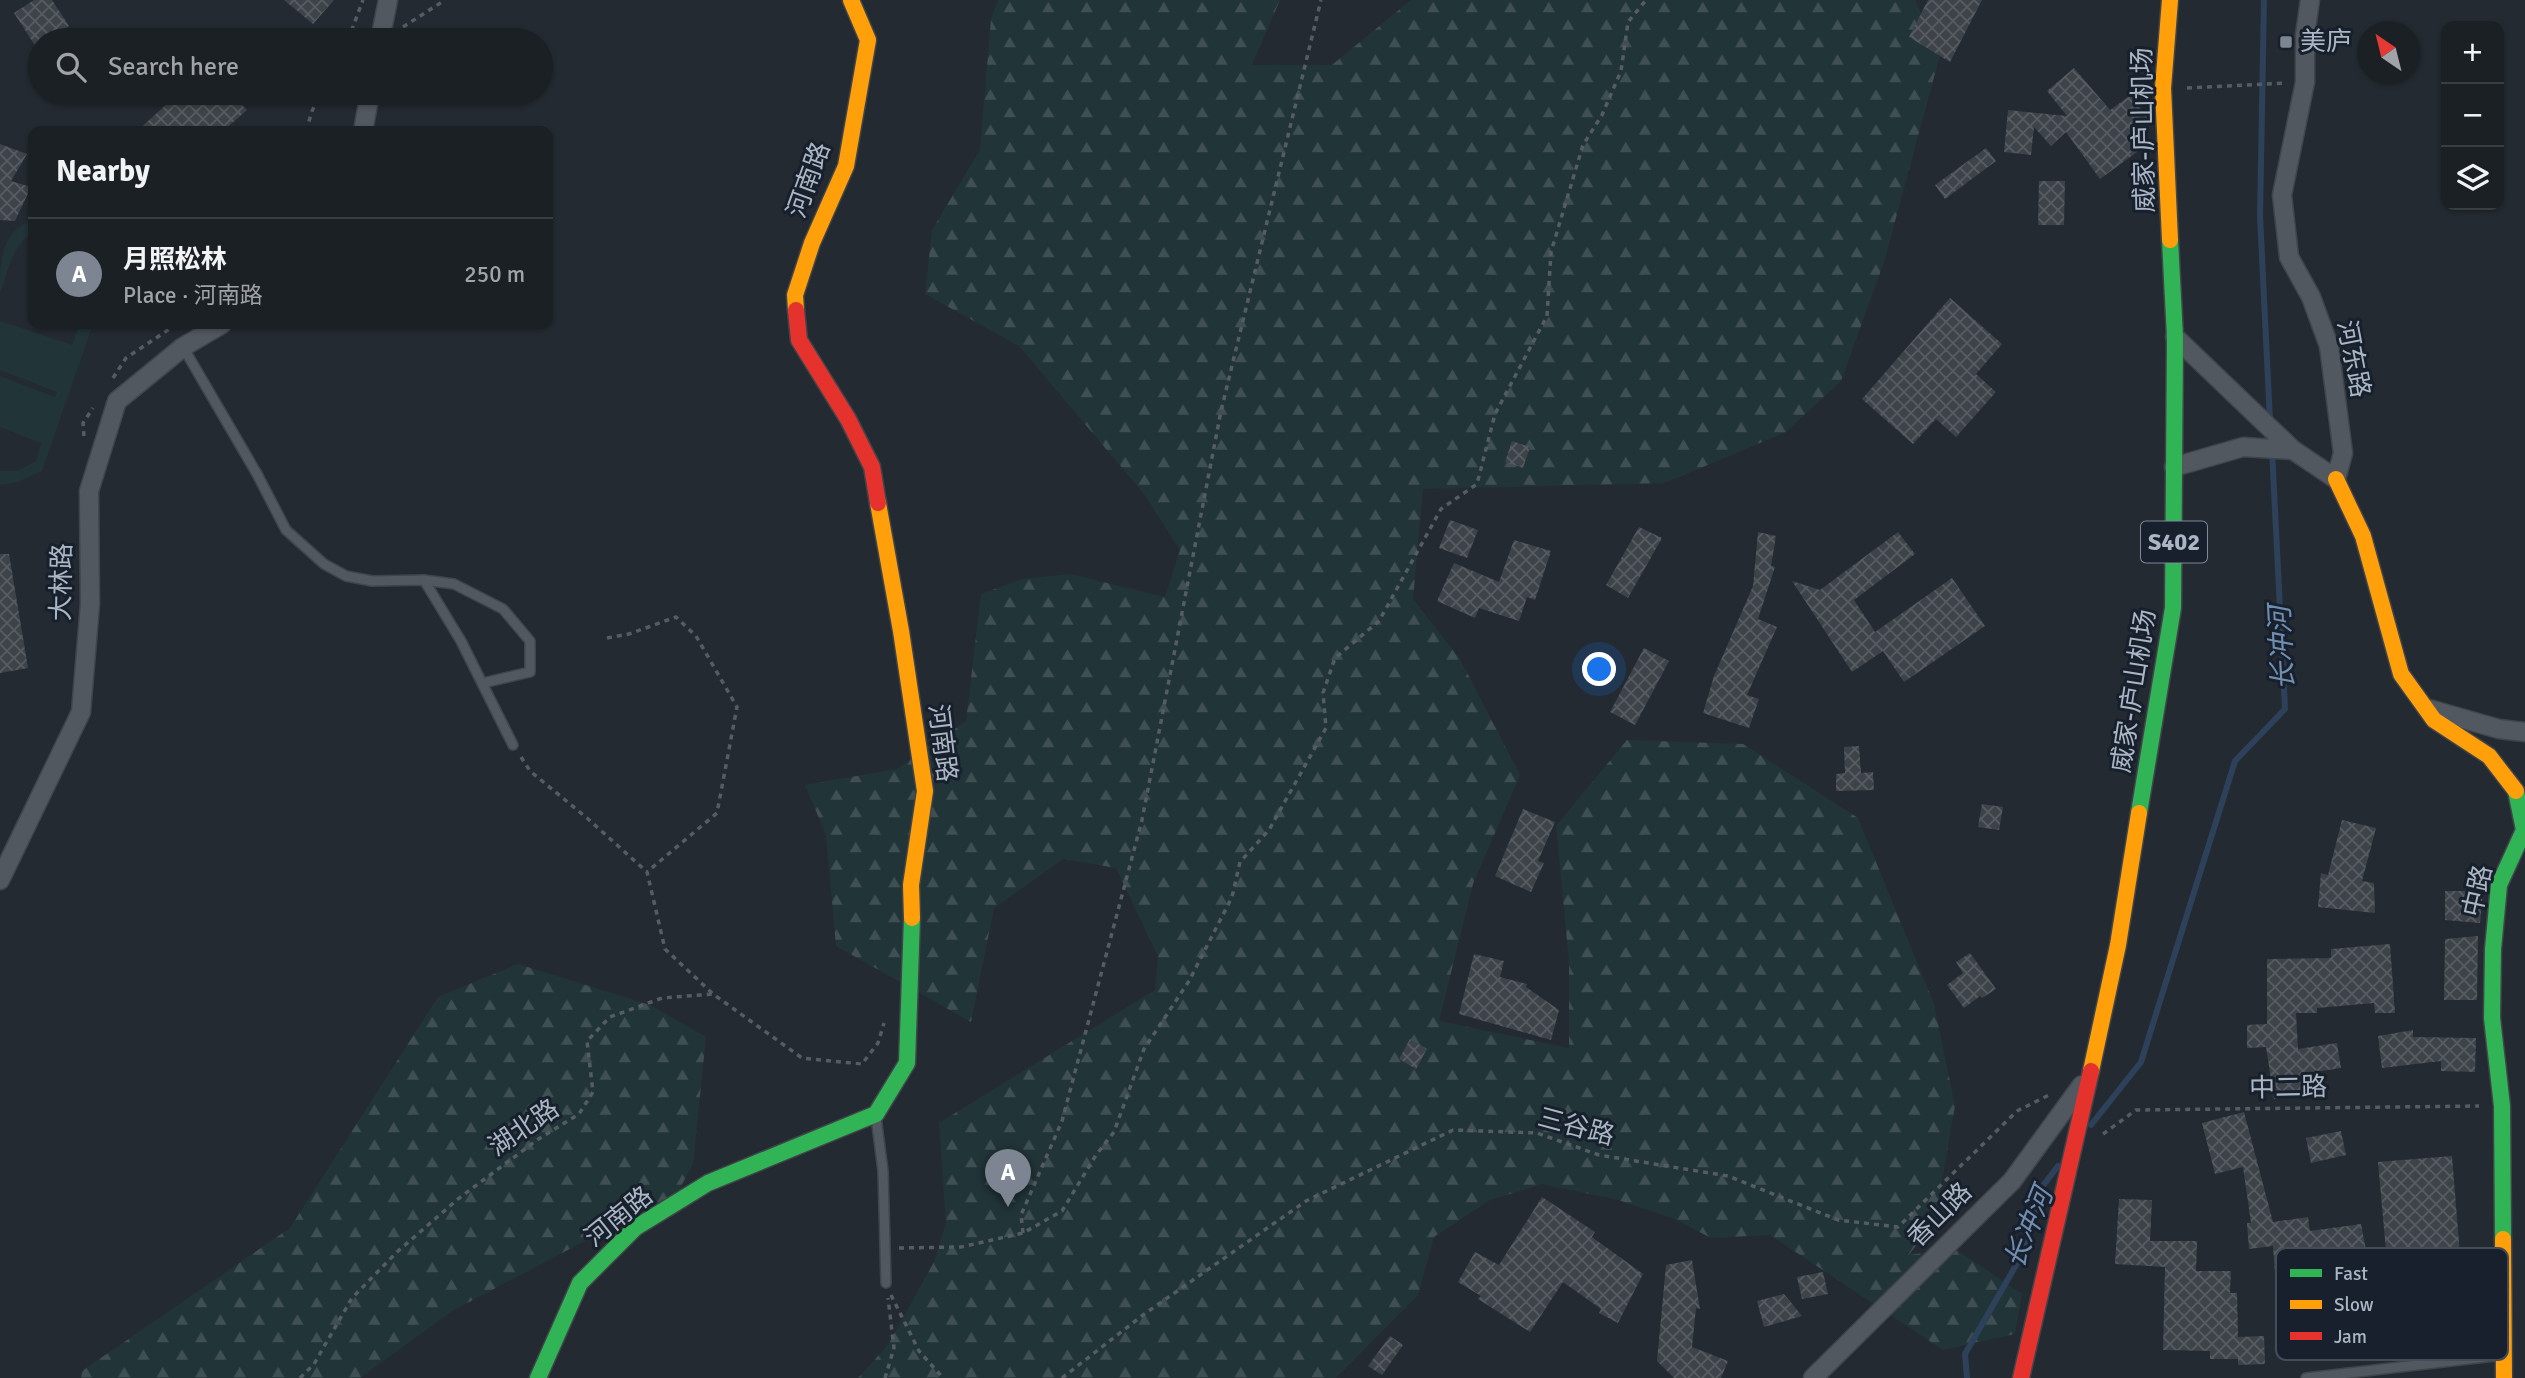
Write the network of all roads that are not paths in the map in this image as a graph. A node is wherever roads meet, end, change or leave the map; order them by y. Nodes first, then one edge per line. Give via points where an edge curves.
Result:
1 (388, 0) edge
2 (851, 0) edge
3 (2170, 0) edge
4 (2310, 0) edge
5 (382, 28) edge
6 (368, 105) edge
7 (364, 126) edge
8 (214, 329) edge
9 (2175, 337) junction
10 (183, 347) junction
11 (2293, 450) junction
12 (2174, 467) junction
13 (2336, 480) junction
14 (424, 580) junction
15 (483, 683) junction
16 (2426, 708) junction
17 (2525, 732) edge
18 (513, 745) road end
19 (0, 880) edge
20 (2088, 1077) junction
21 (876, 1114) junction
22 (2504, 1248) edge
23 (886, 1283) road end
24 (2455, 1360) edge
25 (2505, 1360) edge
26 (538, 1378) edge
27 (1813, 1378) edge
28 (2021, 1378) edge
29 (2306, 1378) edge
30 (2504, 1378) edge

1 - 5 street
2 - 21 street, 河南路 via 868,40 846,166 795,295 799,340 872,467 925,790 911,885 907,1063
3 - 9 street, 威家-庐山机场 / S402 via 2163,88
4 - 13 street, 河东路 via 2305,82 2282,195 2289,257 2329,345 2343,453
6 - 7 street
8 - 10 street, 大林路
9 - 11 street
9 - 12 street, 威家-庐山机场 / S402
10 - 14 lane via 286,530 324,564 346,576 372,581
10 - 19 street, 大林路 via 117,401 89,491 90,604 81,712
11 - 12 street via 2243,447
11 - 13 street
12 - 20 street, 威家-庐山机场 / S402 via 2173,608 2118,945
13 - 16 street, 中路 via 2363,536 2401,674
14 - 15 lane
14 - 15 lane via 454,584 503,609 530,641 530,671
15 - 18 lane
16 - 17 street
16 - 22 street, 中路 via 2434,720 2489,757 2516,790 2524,830 2499,886 2495,915 2493,1018 2502,1106
20 - 27 street, 香山路 via 2012,1181
20 - 28 street, 威家-庐山机场 / S402
21 - 23 lane via 883,1171
21 - 26 street, 河南路 via 708,1183 635,1228 580,1283
24 - 29 lane
25 - 30 street, 中路

